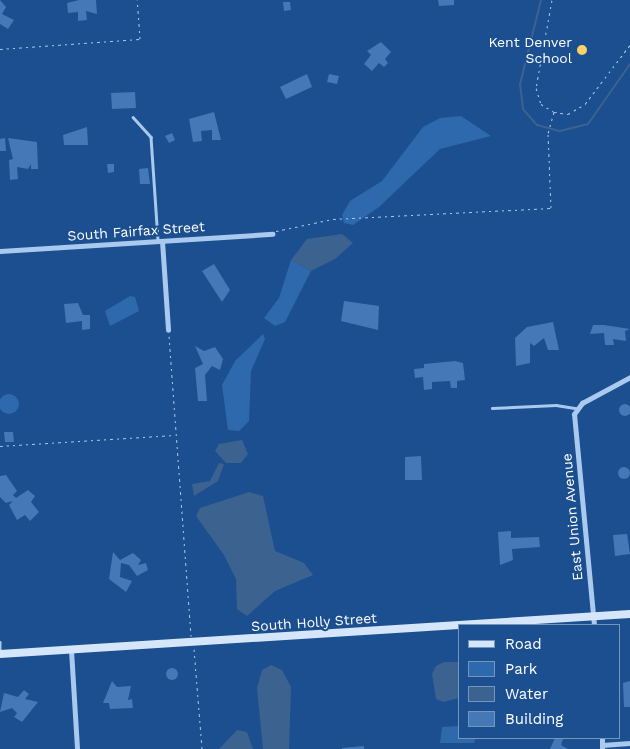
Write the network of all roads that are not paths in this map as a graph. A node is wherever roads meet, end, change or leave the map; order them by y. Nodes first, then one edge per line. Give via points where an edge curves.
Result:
1 (133, 117) dead end
2 (272, 234) road end
3 (160, 241) junction
4 (0, 251) edge
5 (168, 330) road end
6 (630, 377) edge
7 (492, 408) dead end
8 (578, 409) junction
9 (630, 614) edge
10 (594, 621) edge
11 (537, 624) edge
12 (458, 628) edge
13 (0, 642) edge
14 (71, 650) junction
15 (0, 654) edge
16 (630, 743) edge
17 (602, 747) edge
18 (77, 749) edge

1 - 3 lane via 151,137
2 - 3 street, South Fairfax Street
3 - 4 street, South Fairfax Street
3 - 5 street
6 - 8 street
7 - 8 lane via 556,405
8 - 10 street, East Union Avenue via 574,414
9 - 10 street, South Holly Street
10 - 11 street, South Holly Street
12 - 14 street, South Holly Street
13 - 15 lane
14 - 15 street, South Holly Street
14 - 18 street
16 - 17 street

